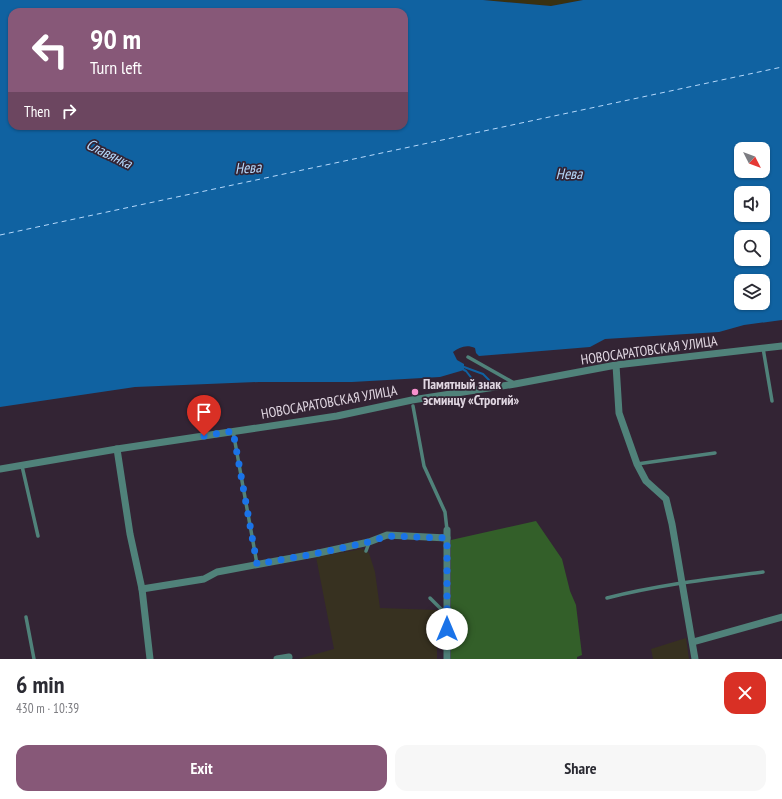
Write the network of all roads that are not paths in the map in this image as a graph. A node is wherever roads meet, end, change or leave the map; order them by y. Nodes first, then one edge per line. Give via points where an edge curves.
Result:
1 (782, 346) edge
2 (763, 348) junction
3 (468, 357) dead end
4 (616, 366) junction
5 (515, 384) junction
6 (772, 401) dead end
7 (413, 406) dead end
8 (233, 431) junction
9 (116, 449) junction
10 (715, 453) dead end
11 (637, 464) junction
12 (22, 466) junction
13 (0, 470) edge
14 (447, 530) joint
15 (38, 536) dead end
16 (447, 538) junction
17 (369, 542) junction
18 (366, 551) dead end
19 (257, 564) junction
20 (762, 572) dead end
21 (681, 583) junction
22 (142, 588) junction
23 (430, 598) dead end
24 (607, 598) dead end
25 (447, 614) junction
26 (26, 617) dead end
27 (782, 617) edge
28 (693, 642) junction
29 (289, 657) dead end
30 (34, 659) edge
31 (150, 659) edge
32 (277, 659) edge
33 (447, 659) edge
34 (695, 659) edge

1 - 2 street, НОВОСАРАТОВСКАЯ УЛИЦА
2 - 4 street, НОВОСАРАТОВСКАЯ УЛИЦА
2 - 6 lane
3 - 5 lane
4 - 5 street, НОВОСАРАТОВСКАЯ УЛИЦА
4 - 11 street via 619,413
5 - 8 street, НОВОСАРАТОВСКАЯ УЛИЦА via 412,400 337,416
7 - 14 lane via 424,466 445,512
8 - 9 street, НОВОСАРАТОВСКАЯ УЛИЦА
8 - 19 lane
9 - 12 street, НОВОСАРАТОВСКАЯ УЛИЦА
9 - 22 street
10 - 11 lane
11 - 21 street via 646,481 666,499
12 - 13 street, НОВОСАРАТОВСКАЯ УЛИЦА
12 - 15 lane
14 - 16 street
16 - 17 street via 387,536
16 - 25 street
17 - 18 lane
17 - 19 street
19 - 22 street via 217,572 204,578
20 - 21 lane
21 - 24 lane
21 - 28 street
22 - 31 street
23 - 25 lane
25 - 33 street
26 - 30 lane
27 - 28 street
28 - 34 street
29 - 32 street

